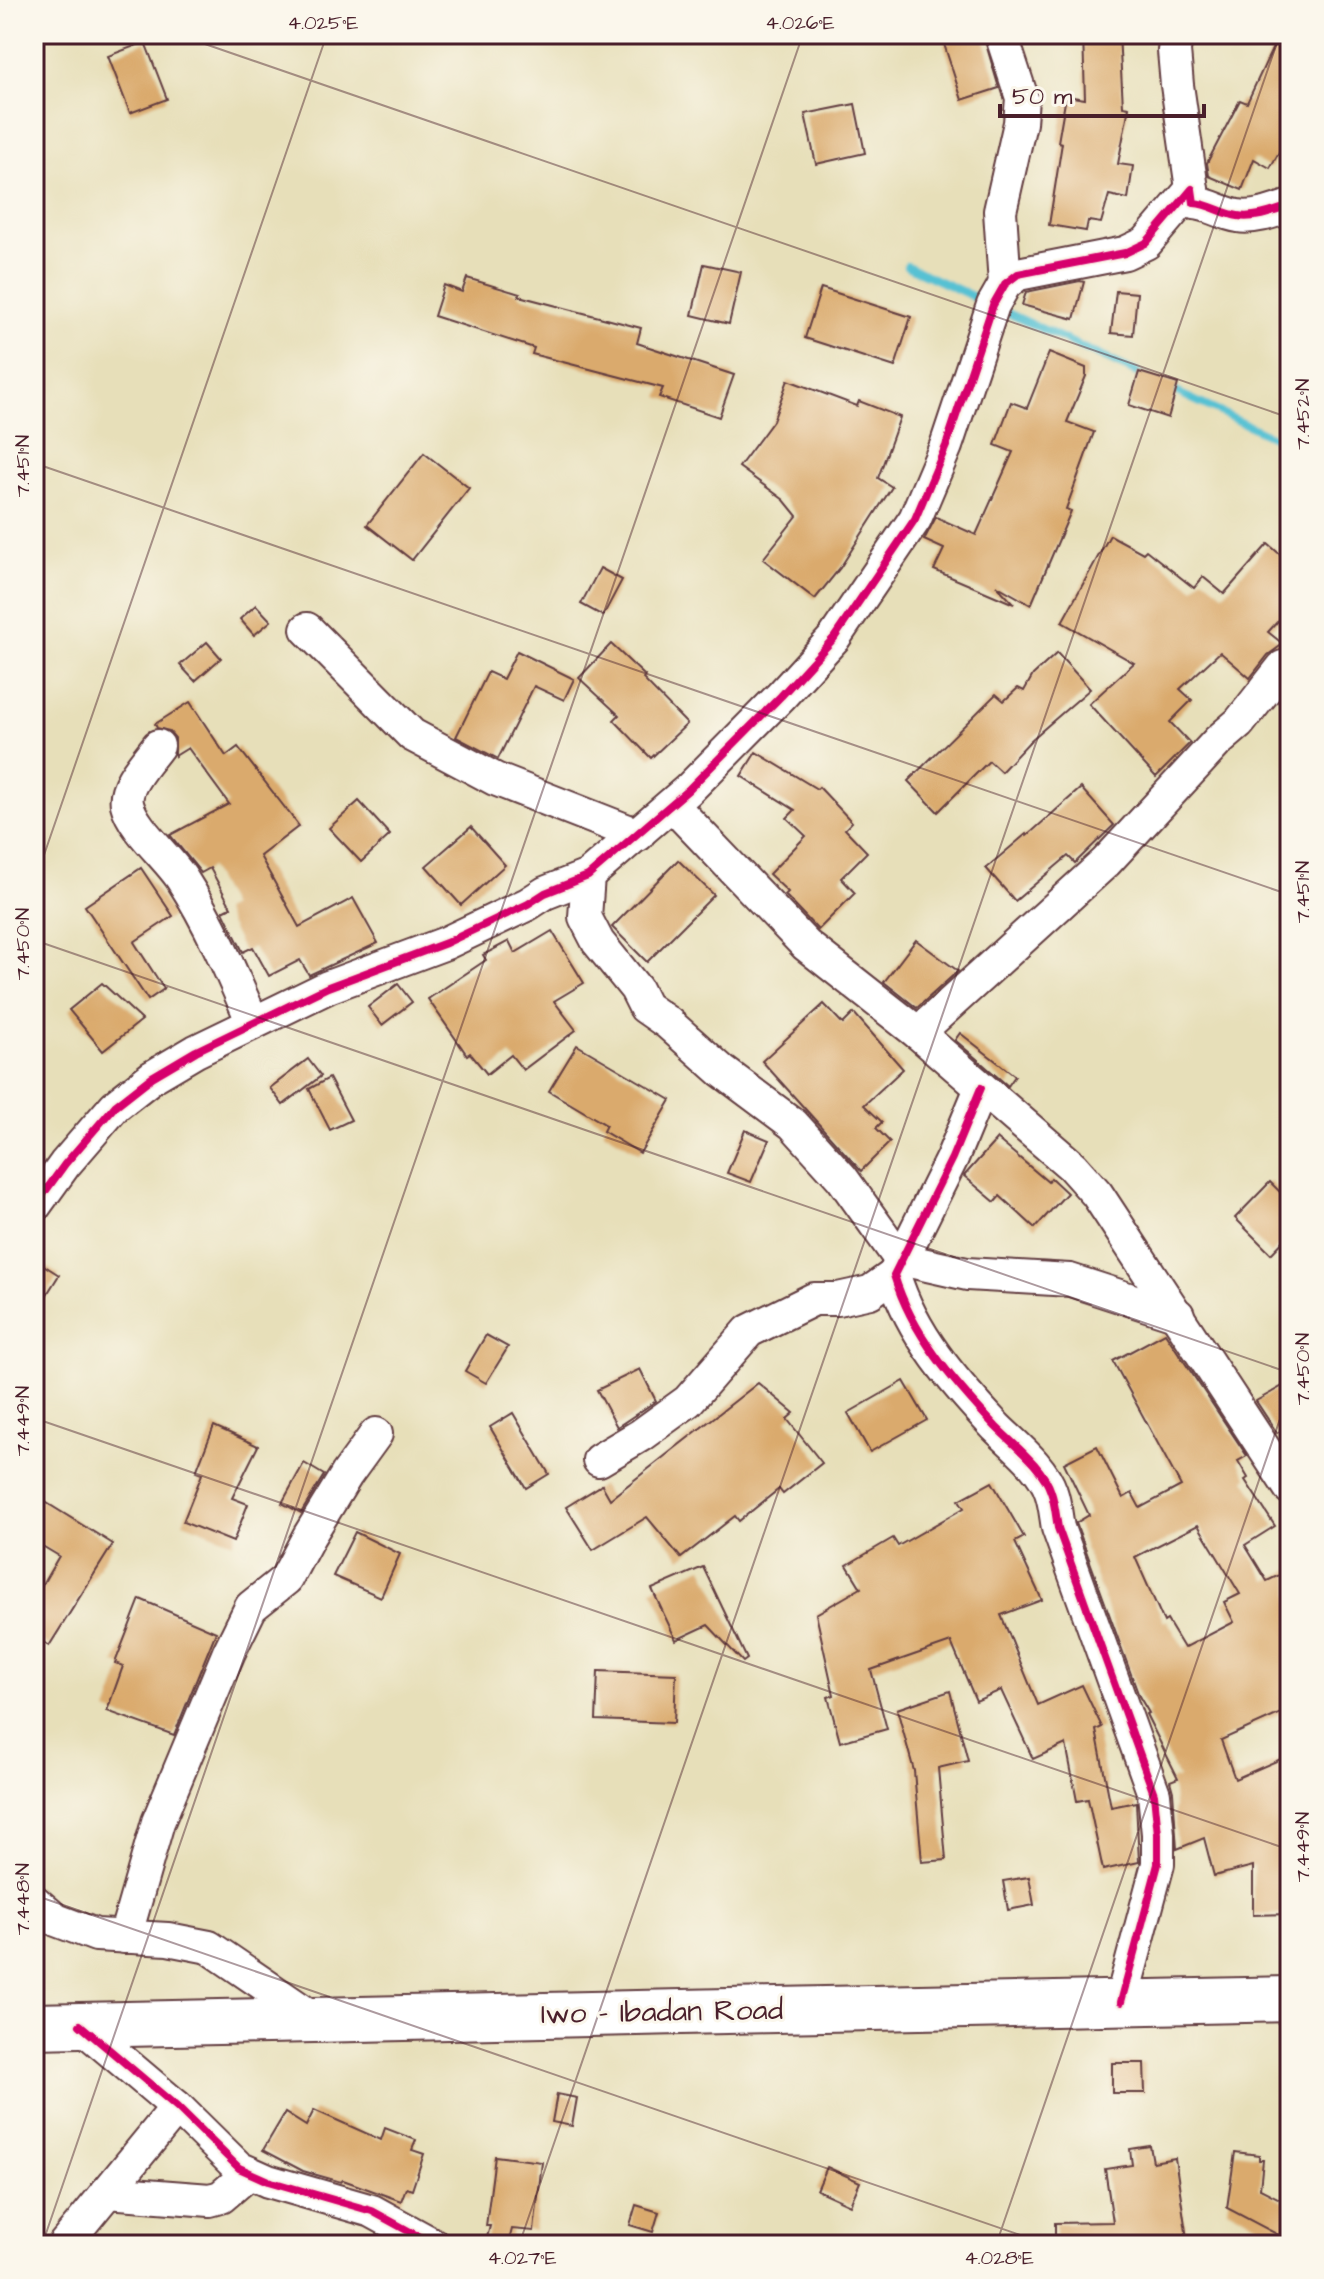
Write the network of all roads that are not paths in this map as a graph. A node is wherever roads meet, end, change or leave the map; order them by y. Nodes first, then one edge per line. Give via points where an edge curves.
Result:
1 (1001, 34) edge
2 (1176, 34) edge
3 (1192, 189) junction
4 (1290, 206) edge
5 (1005, 284) junction
6 (307, 629) dead end
7 (1283, 667) dead end
8 (158, 746) dead end
9 (663, 814) junction
10 (588, 876) junction
11 (545, 893) junction
12 (585, 917) junction
13 (253, 1023) junction
14 (918, 1033) junction
15 (981, 1088) junction
16 (34, 1207) edge
17 (897, 1267) junction
18 (1178, 1315) junction
19 (376, 1434) dead end
20 (1280, 1451) edge
21 (599, 1460) dead end
22 (1290, 1488) edge
23 (41, 1917) edge
24 (125, 1937) junction
25 (1290, 1999) edge
26 (1121, 2002) junction
27 (316, 2020) junction
28 (80, 2025) junction
29 (34, 2026) edge
30 (177, 2107) junction
31 (249, 2173) junction
32 (107, 2192) junction
33 (64, 2245) edge
34 (434, 2245) edge

1 - 5 street via 1022,98 1000,211
2 - 3 street via 1177,85
3 - 4 street via 1194,203 1240,217
3 - 5 street via 1146,243 1125,253 1018,274
5 - 9 street via 915,519 834,638
6 - 9 street via 412,735 495,779
7 - 14 street via 1239,723 1106,862
8 - 13 street via 127,790 127,805 182,878 225,955
9 - 10 street
9 - 14 street via 806,945
10 - 11 street
10 - 12 street
11 - 12 street
11 - 13 street via 446,943 328,987
12 - 17 street via 645,1007 793,1124 842,1178
13 - 16 street via 196,1051 115,1106
14 - 15 street
15 - 17 street
15 - 18 street via 1097,1194
17 - 18 street via 1070,1280
17 - 21 street via 870,1292 814,1299 749,1331 688,1401
17 - 26 street via 898,1290 938,1360 1040,1472 1051,1491 1058,1528 1154,1794 1158,1864
18 - 20 street
19 - 24 street via 286,1579 251,1607 158,1822
20 - 22 street
23 - 24 street via 96,1935
24 - 27 street via 209,1947
25 - 26 main road, Iwo - Ibadan Road
26 - 27 main road, Iwo - Ibadan Road
27 - 28 main road, Iwo - Ibadan Road
28 - 29 main road, Iwo - Ibadan Road
28 - 30 street
30 - 31 street
30 - 32 street
31 - 32 street via 210,2200
31 - 34 street via 372,2211
32 - 33 street

